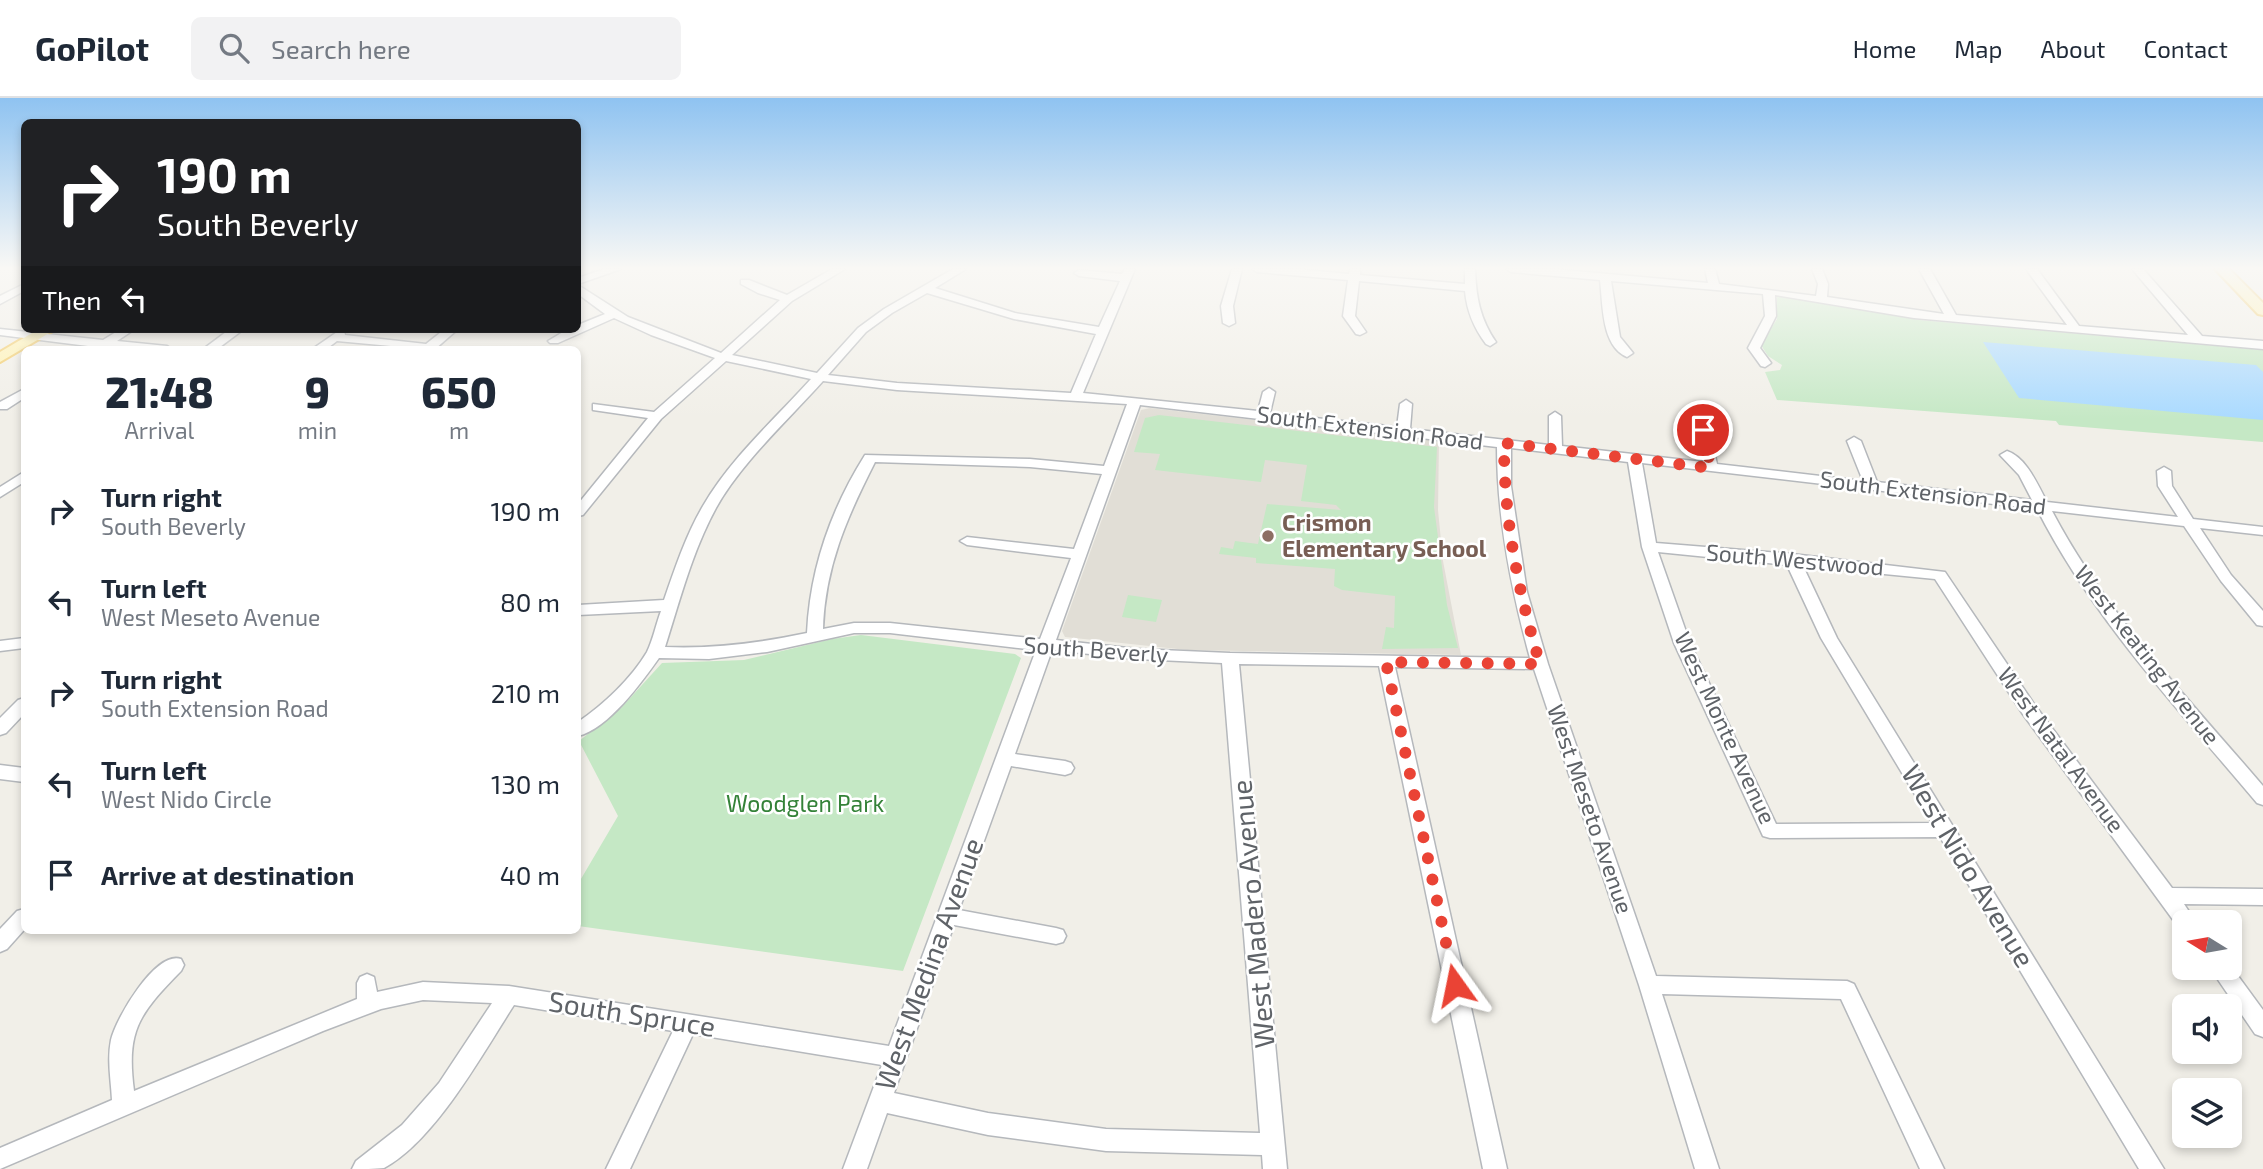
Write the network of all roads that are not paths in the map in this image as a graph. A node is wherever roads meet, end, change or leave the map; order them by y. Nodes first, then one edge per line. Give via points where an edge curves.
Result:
1 (602, 319) edge
2 (625, 319) edge
3 (766, 319) edge
4 (879, 319) edge
5 (1020, 319) edge
6 (1108, 319) edge
7 (1229, 319) edge
8 (1351, 319) edge
9 (1475, 319) edge
10 (1611, 319) edge
11 (1771, 319) edge
12 (1952, 319) edge
13 (2068, 319) edge
14 (2181, 319) edge
15 (1229, 323) dead end
16 (581, 327) edge
17 (2076, 329) junction
18 (1103, 331) junction
19 (0, 332) edge
20 (21, 332) edge
21 (1360, 332) dead end
22 (32, 333) edge
23 (33, 333) edge
24 (38, 333) edge
25 (123, 333) edge
26 (233, 333) edge
27 (340, 333) edge
28 (447, 333) edge
29 (569, 333) edge
30 (334, 337) junction
31 (2199, 340) junction
32 (554, 341) dead end
33 (1490, 342) dead end
34 (2263, 345) edge
35 (0, 346) edge
36 (96, 346) edge
37 (102, 346) edge
38 (214, 346) edge
39 (322, 346) edge
40 (404, 346) edge
41 (431, 346) edge
42 (1627, 353) dead end
43 (723, 357) junction
44 (0, 358) edge
45 (1765, 363) dead end
46 (950, 374) dead end
47 (819, 378) junction
48 (944, 390) junction
49 (1269, 392) dead end
50 (21, 395) edge
51 (1076, 396) junction
52 (1135, 401) junction
53 (1406, 404) dead end
54 (3, 406) dead end
55 (597, 407) dead end
56 (1263, 415) junction
57 (657, 416) junction
58 (1555, 416) dead end
59 (1703, 430) dead end
60 (1403, 432) junction
61 (1854, 441) dead end
62 (1504, 443) junction
63 (1556, 450) junction
64 (2007, 455) dead end
65 (1634, 458) junction
66 (1711, 468) junction
67 (1109, 471) junction
68 (2164, 471) dead end
69 (21, 478) edge
70 (581, 485) edge
71 (596, 486) junction
72 (1872, 486) junction
73 (0, 493) edge
74 (2040, 506) junction
75 (581, 508) edge
76 (2189, 523) junction
77 (2263, 531) edge
78 (967, 541) dead end
79 (1649, 547) junction
80 (1078, 554) junction
81 (1791, 559) junction
82 (1940, 575) joint
83 (672, 605) junction
84 (581, 610) edge
85 (2263, 621) edge
86 (815, 635) junction
87 (21, 643) edge
88 (0, 646) edge
89 (1044, 646) junction
90 (655, 652) junction
91 (1230, 659) junction
92 (1386, 662) junction
93 (1540, 664) junction
94 (21, 707) edge
95 (581, 728) edge
96 (0, 729) edge
97 (1004, 759) junction
98 (1065, 768) dead end
99 (0, 772) edge
100 (21, 775) edge
101 (2263, 798) edge
102 (1946, 830) junction
103 (2167, 896) junction
104 (2263, 897) edge
105 (2177, 910) edge
106 (947, 916) junction
107 (1056, 936) dead end
108 (174, 965) dead end
109 (2229, 980) edge
110 (1650, 985) junction
111 (509, 995) junction
112 (688, 1023) junction
113 (2263, 1027) edge
114 (896, 1057) junction
115 (880, 1101) junction
116 (124, 1107) junction
117 (1274, 1144) junction
118 (0, 1159) edge
119 (364, 1169) edge
120 (618, 1169) edge
121 (855, 1169) edge
122 (1275, 1169) edge
123 (1495, 1169) edge
124 (1707, 1169) edge
125 (1932, 1169) edge
126 (2152, 1169) edge

1 - 16 street
2 - 43 street, South Extension Road
3 - 43 street
4 - 47 street via 862,330
5 - 18 street
6 - 18 street
7 - 15 street
8 - 21 street
9 - 33 street
10 - 42 street via 1614,338
11 - 45 street via 1754,348
12 - 17 street
13 - 17 street
14 - 31 street
17 - 31 street
18 - 51 street
19 - 20 street
22 - 35 main road
23 - 44 main road
24 - 36 street
25 - 37 street
26 - 38 street
27 - 30 street
28 - 41 street
29 - 32 street
30 - 39 street
30 - 40 street
31 - 34 street
43 - 47 street, South Extension Road
43 - 57 street
46 - 48 street
47 - 48 street, South Extension Road
47 - 83 street via 753,450 710,506 686,558
48 - 51 street, South Extension Road
49 - 56 street
50 - 54 street
51 - 52 street, South Extension Road
52 - 56 street, South Extension Road
52 - 67 street, West Medina Avenue
53 - 60 street
55 - 57 street
56 - 60 street, South Extension Road
57 - 71 street
58 - 63 street
59 - 66 street
60 - 62 street, South Extension Road
61 - 72 street
62 - 63 street, South Extension Road
62 - 93 street, West Meseto Avenue via 1509,531 1519,592
63 - 65 street, South Extension Road
64 - 74 street, West Keating Avenue via 2025,473
65 - 66 street, South Extension Road
65 - 79 street, West Monte Avenue
66 - 72 street, South Extension Road
67 - 80 street, West Medina Avenue
67 - 86 street via 1030,463 870,458 825,551
68 - 76 street via 2165,486
69 - 73 street
70 - 71 street
71 - 75 street
72 - 74 street, South Extension Road
74 - 76 street, South Extension Road
74 - 101 street, West Keating Avenue via 2113,620
76 - 77 street, South Extension Road
76 - 85 street via 2226,578
78 - 80 street
79 - 81 street, South Westwood
79 - 102 street, West Monte Avenue via 1682,643 1770,831
80 - 89 street, West Medina Avenue
81 - 82 street, South Westwood
81 - 102 street, West Nido Avenue via 1829,638
82 - 103 street, West Natal Avenue via 2035,717
83 - 84 street
83 - 90 street
86 - 89 street, South Beverly via 890,628
86 - 90 street, South Beverly via 709,654
87 - 88 street
89 - 91 street, South Beverly
89 - 97 street, West Medina Avenue
90 - 95 street via 628,687
91 - 92 street, South Beverly
91 - 117 street, West Madero Avenue
92 - 93 street, South Beverly
92 - 123 street
93 - 110 street, West Meseto Avenue
94 - 96 street
97 - 98 street
97 - 106 street, West Medina Avenue
99 - 100 street
102 - 126 street, West Nido Avenue
103 - 104 street
103 - 105 street, West Natal Avenue
106 - 107 street
106 - 114 street, West Medina Avenue
108 - 116 street via 125,1027 120,1050
109 - 113 street
110 - 124 street, West Meseto Avenue
110 - 125 street via 1847,990
111 - 112 street, South Spruce
111 - 116 street, South Spruce via 367,994 316,1024
111 - 119 street via 447,1090 410,1133
112 - 114 street, South Spruce
112 - 120 street
114 - 115 street, West Medina Avenue
115 - 117 street via 988,1124 1106,1140
115 - 121 street, West Medina Avenue
116 - 118 street, South Spruce
117 - 122 street, West Madero Avenue

